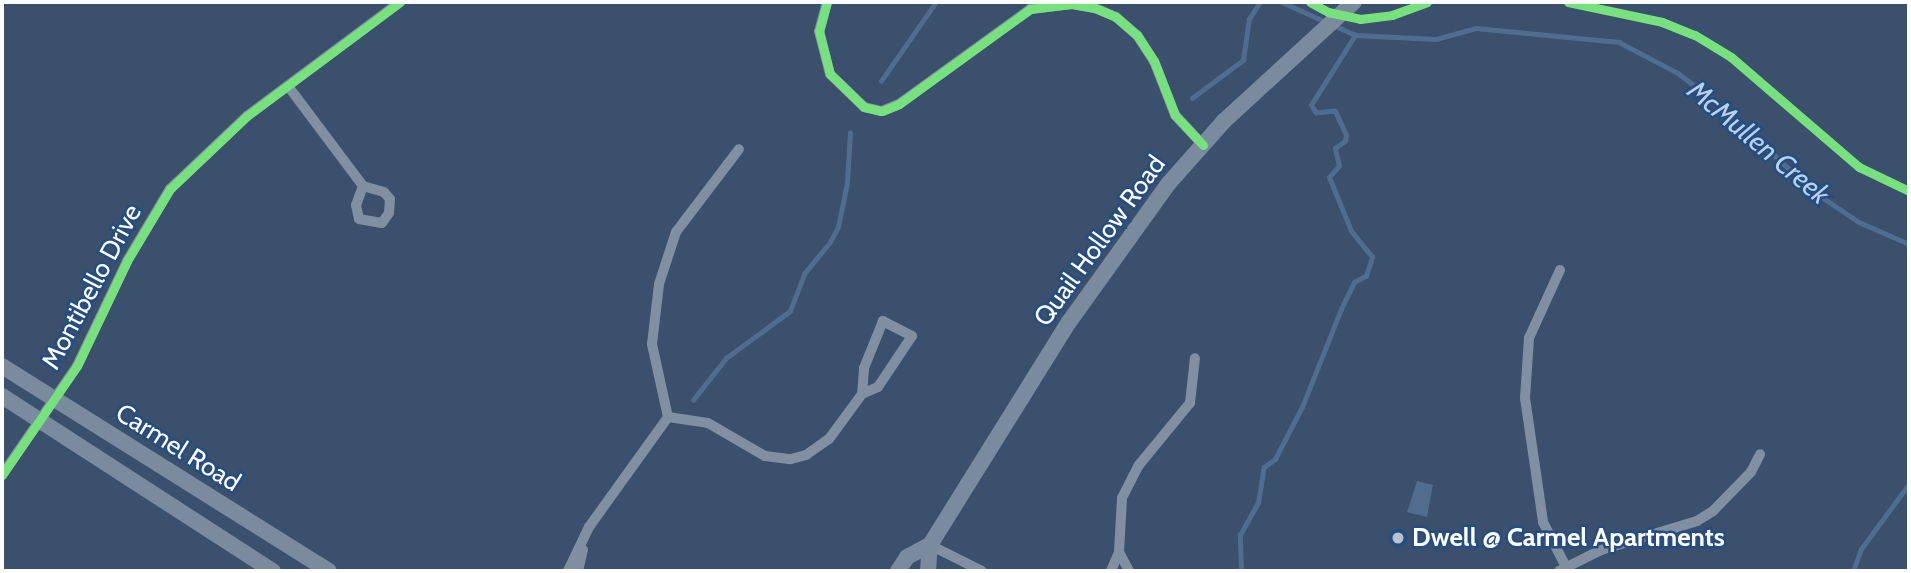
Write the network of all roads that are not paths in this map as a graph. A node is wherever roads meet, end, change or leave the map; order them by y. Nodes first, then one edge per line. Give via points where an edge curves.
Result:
1 (400, 2) edge
2 (827, 2) edge
3 (1354, 2) edge
4 (288, 86) junction
5 (1203, 145) junction
6 (739, 149) dead end
7 (363, 186) dead end
8 (1560, 270) dead end
9 (1195, 358) dead end
10 (2, 366) edge
11 (862, 394) junction
12 (2, 396) edge
13 (56, 400) junction
14 (668, 417) junction
15 (41, 421) junction
16 (1760, 454) dead end
17 (2, 475) edge
18 (589, 527) junction
19 (930, 545) junction
20 (1119, 552) junction
21 (1562, 568) edge
22 (273, 571) edge
23 (329, 571) edge
24 (568, 571) edge
25 (578, 571) edge
26 (898, 571) edge
27 (928, 571) edge
28 (982, 571) edge
29 (1111, 571) edge
30 (1129, 571) edge

1 - 4 street, Montibello Drive
2 - 5 street via 819,31 830,74 864,107 882,111 899,104 1030,9 1072,4 1095,8 1137,35 1154,61 1175,116
3 - 5 main road, Quail Hollow Road
4 - 7 street
4 - 13 street, Montibello Drive via 204,152 170,189
5 - 19 main road, Quail Hollow Road via 1147,213 1069,323
6 - 14 street via 676,232 659,284 652,344
8 - 21 street via 1529,338 1525,398 1544,522
9 - 20 street via 1190,403 1139,465 1122,498
10 - 13 main road, Carmel Road
11 - 11 street via 878,387 912,337 883,321 864,368
11 - 14 street via 829,439 791,459 765,456 708,423
12 - 15 main road, Carmel Road
13 - 15 street, Montibello Drive
13 - 23 main road, Carmel Road
14 - 18 street
15 - 17 street, Montibello Drive
15 - 22 main road, Carmel Road
16 - 21 street via 1751,472 1697,521
18 - 24 street
18 - 25 street
19 - 26 main road, Quail Hollow Road via 906,556
19 - 27 main road, Quail Hollow Road
19 - 28 street
20 - 29 street
20 - 30 street

